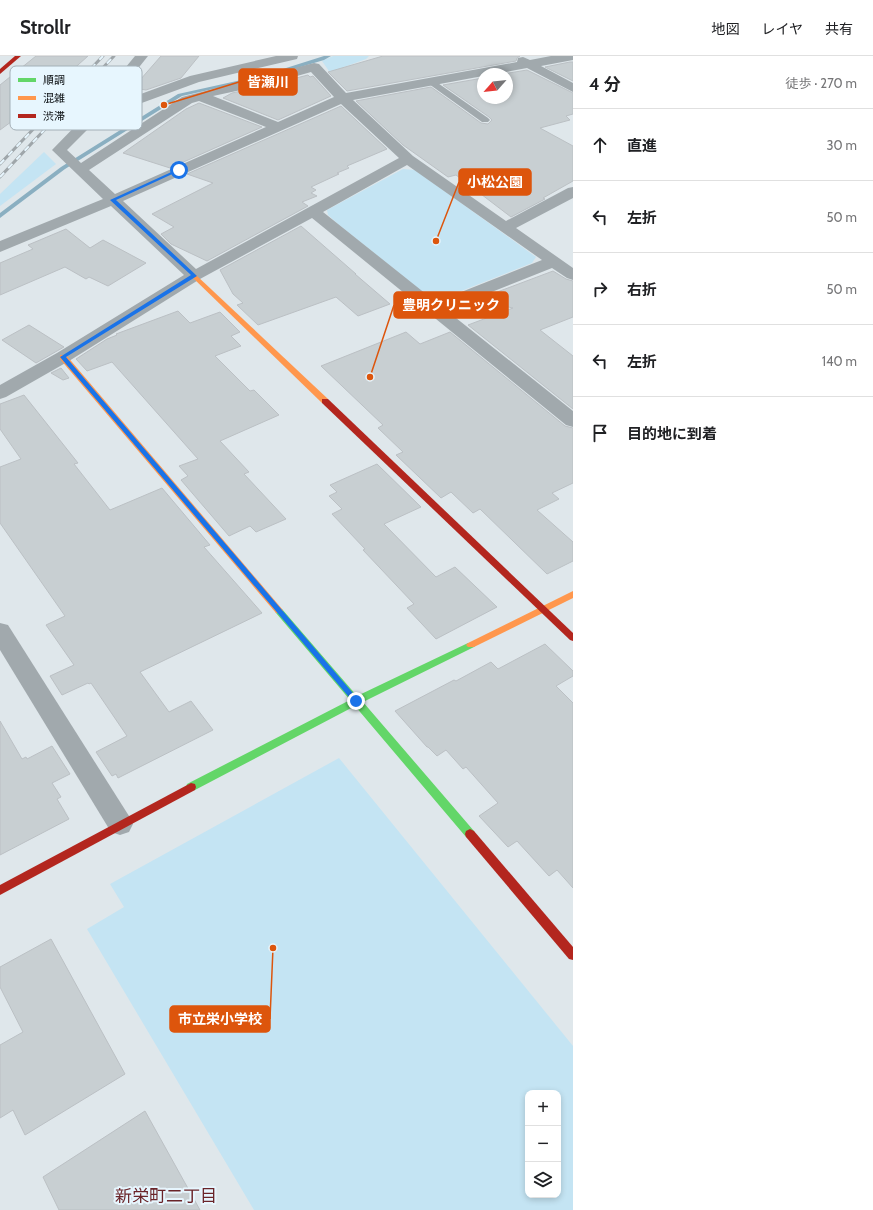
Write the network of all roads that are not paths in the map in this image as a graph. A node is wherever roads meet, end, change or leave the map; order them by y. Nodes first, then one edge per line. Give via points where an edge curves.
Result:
1 (18, 56) edge
2 (142, 56) edge
3 (241, 56) edge
4 (292, 56) edge
5 (514, 56) edge
6 (572, 56) edge
7 (528, 64) junction
8 (134, 66) edge
9 (227, 71) junction
10 (0, 72) edge
11 (432, 82) junction
12 (573, 88) edge
13 (200, 96) junction
14 (142, 98) edge
15 (343, 98) junction
16 (486, 120) dead end
17 (279, 127) junction
18 (142, 129) edge
19 (79, 130) edge
20 (141, 130) edge
21 (408, 159) junction
22 (81, 169) junction
23 (573, 191) edge
24 (113, 200) junction
25 (314, 212) junction
26 (505, 227) junction
27 (0, 247) edge
28 (554, 261) junction
29 (573, 275) edge
30 (194, 276) junction
31 (433, 309) junction
32 (63, 357) junction
33 (0, 393) edge
34 (573, 421) edge
35 (573, 594) edge
36 (543, 610) junction
37 (0, 631) edge
38 (573, 638) edge
39 (356, 701) junction
40 (120, 824) junction
41 (0, 890) edge
42 (573, 955) edge

1 - 10 street
2 - 8 street
3 - 9 street
4 - 9 street
5 - 7 street
6 - 7 street
7 - 11 street
7 - 12 street
9 - 14 street via 195,79
11 - 15 street
11 - 16 lane
13 - 15 street via 314,67
13 - 17 street
13 - 18 street via 187,100
15 - 17 street
15 - 21 street
17 - 24 street
19 - 22 street via 59,150
20 - 22 street
21 - 25 street
21 - 26 street
22 - 24 street
23 - 26 street
24 - 27 street
24 - 30 street
25 - 30 street
25 - 31 street
26 - 28 street
28 - 29 street
28 - 31 street
30 - 32 street
30 - 36 street
31 - 34 street
32 - 33 street
32 - 39 street
35 - 36 street
36 - 38 street
36 - 39 street
37 - 40 street
39 - 40 street
39 - 42 street
40 - 41 street

